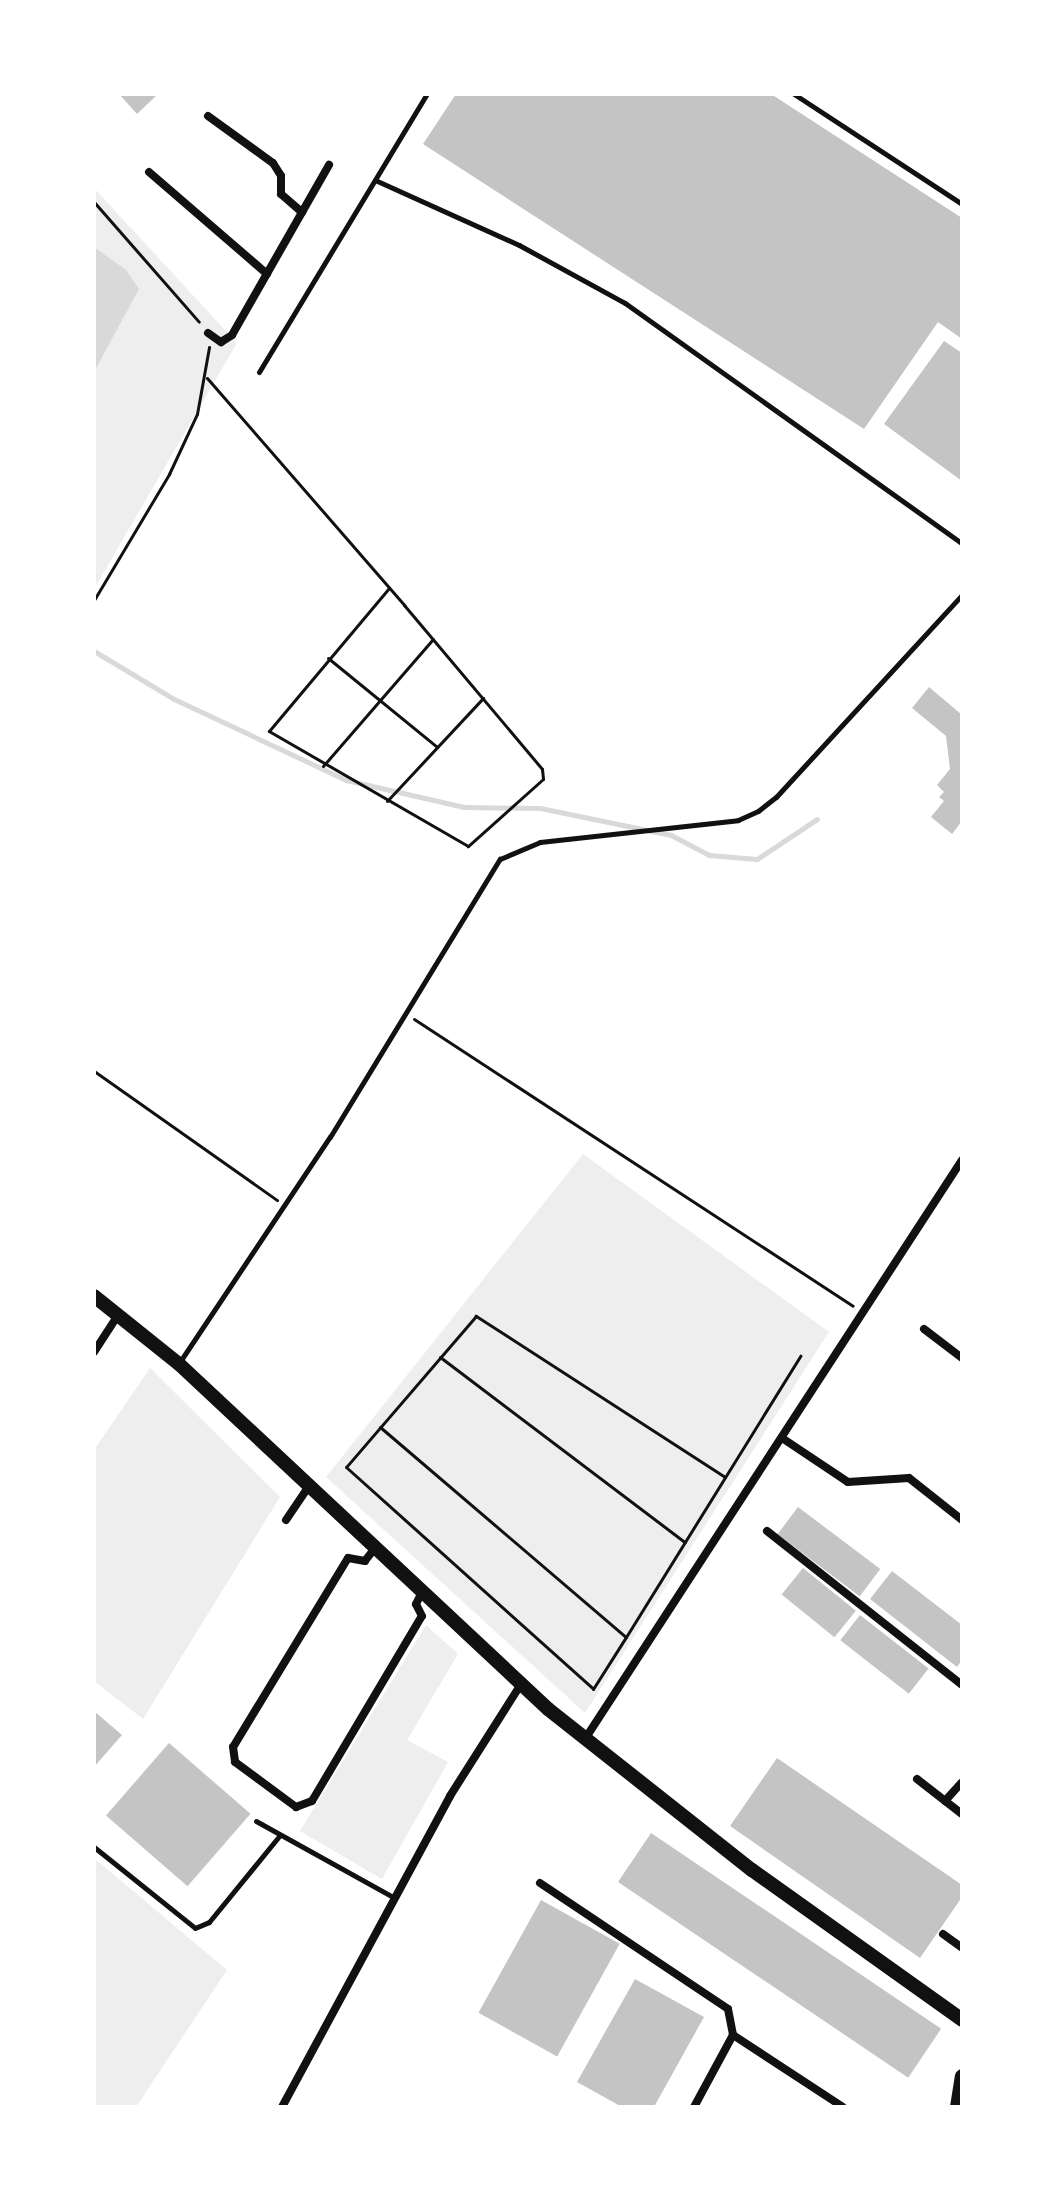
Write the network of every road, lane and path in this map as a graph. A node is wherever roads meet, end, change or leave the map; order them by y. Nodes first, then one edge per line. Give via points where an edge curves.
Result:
1 (427, 94) edge
2 (794, 94) edge
3 (208, 116) dead end
4 (329, 165) dead end
5 (149, 172) dead end
6 (375, 180) junction
7 (94, 202) edge
8 (962, 204) edge
9 (302, 212) junction
10 (267, 274) junction
11 (208, 333) junction
12 (259, 372) dead end
13 (207, 378) junction
14 (962, 543) edge
15 (389, 588) junction
16 (962, 595) edge
17 (94, 600) edge
18 (433, 639) junction
19 (328, 658) junction
20 (483, 698) junction
21 (380, 701) junction
22 (437, 747) junction
23 (323, 766) junction
24 (386, 802) junction
25 (404, 1013) junction
26 (94, 1071) edge
27 (962, 1160) edge
28 (284, 1206) junction
29 (94, 1296) edge
30 (863, 1313) junction
31 (118, 1315) junction
32 (924, 1329) dead end
33 (94, 1352) edge
34 (800, 1356) dead end
35 (440, 1357) junction
36 (962, 1358) edge
37 (179, 1364) junction
38 (380, 1427) junction
39 (782, 1438) junction
40 (725, 1477) junction
41 (309, 1486) junction
42 (286, 1520) dead end
43 (962, 1520) edge
44 (767, 1531) dead end
45 (685, 1542) junction
46 (375, 1548) junction
47 (422, 1592) junction
48 (626, 1637) junction
49 (521, 1684) junction
50 (962, 1685) edge
51 (585, 1739) junction
52 (917, 1779) dead end
53 (962, 1782) edge
54 (945, 1801) junction
55 (962, 1814) edge
56 (256, 1821) dead end
57 (280, 1835) junction
58 (94, 1847) edge
59 (540, 1883) dead end
60 (395, 1898) junction
61 (943, 1934) dead end
62 (962, 1948) edge
63 (962, 2020) edge
64 (733, 2035) junction
65 (962, 2076) edge
66 (282, 2107) edge
67 (694, 2107) edge
68 (843, 2107) edge
69 (957, 2107) edge

1 - 6 lane
2 - 8 lane
3 - 9 street via 273,163 281,176 281,194
4 - 9 street
5 - 10 street
6 - 12 lane
6 - 14 lane via 519,245 625,303
7 - 11 path
9 - 10 street
10 - 11 street via 232,335 221,342
11 - 13 path
13 - 15 path
13 - 17 path via 169,474
15 - 18 path
15 - 19 path
16 - 25 lane via 776,797 738,820 540,842 500,859
18 - 20 path
18 - 21 path
19 - 21 path
19 - 23 path via 269,731
20 - 22 path
20 - 24 path via 544,774 518,802 468,846
21 - 22 path
21 - 23 path
22 - 24 path
23 - 24 path
25 - 28 lane
25 - 30 path
26 - 28 path
27 - 30 street
28 - 37 lane
29 - 31 street
30 - 39 street
31 - 33 street
31 - 37 street
32 - 36 street
34 - 40 path
35 - 38 path
35 - 40 path via 476,1316
35 - 45 path
37 - 41 street
38 - 48 path
38 - 48 path via 346,1467 593,1689
39 - 43 street via 848,1482 909,1478
39 - 51 street
40 - 45 path
41 - 42 street
41 - 46 street
44 - 50 street
45 - 48 path
46 - 47 street
46 - 47 street via 365,1561 348,1558 233,1747 235,1762 296,1807 312,1801 422,1616 416,1604
47 - 49 street
49 - 51 street
49 - 60 street via 450,1796
51 - 63 street via 752,1870
52 - 54 street
53 - 54 street
54 - 55 street
56 - 57 lane
57 - 58 lane via 209,1922 195,1928
57 - 60 lane
59 - 64 street via 728,2009
60 - 66 street
61 - 62 street
64 - 67 street
64 - 68 street
65 - 69 street

